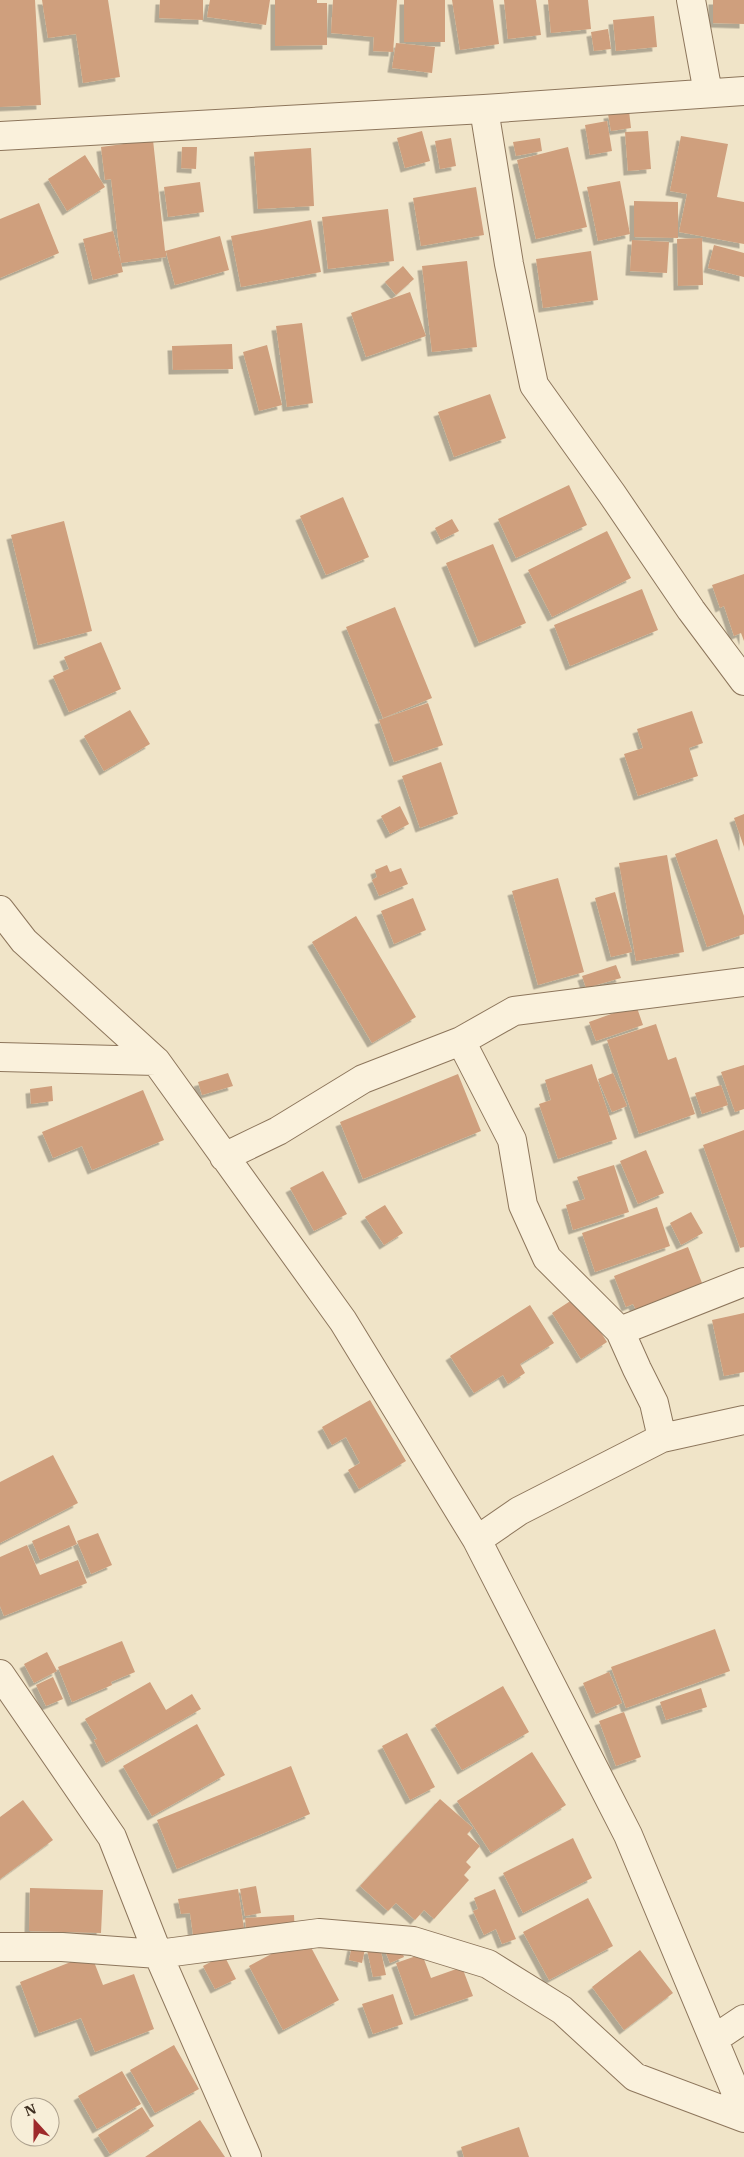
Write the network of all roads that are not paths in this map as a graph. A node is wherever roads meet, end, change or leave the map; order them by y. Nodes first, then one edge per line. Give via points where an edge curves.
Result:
1 (691, 0) edge
2 (744, 91) edge
3 (708, 93) junction
4 (484, 109) junction
5 (0, 136) edge
6 (744, 681) edge
7 (0, 910) edge
8 (744, 982) edge
9 (461, 1041) junction
10 (0, 1056) edge
11 (156, 1061) junction
12 (224, 1157) junction
13 (744, 1282) edge
14 (620, 1331) junction
15 (744, 1420) edge
16 (662, 1438) junction
17 (477, 1540) junction
18 (0, 1674) edge
19 (0, 1947) edge
20 (158, 1954) junction
21 (744, 2019) edge
22 (714, 2040) junction
23 (744, 2112) edge
24 (744, 2118) edge
25 (247, 2157) edge

1 - 3 street
2 - 3 street
3 - 4 street
4 - 5 street
4 - 6 street via 534,385
7 - 11 street via 24,941
8 - 9 street via 514,1011
9 - 12 street via 362,1080 278,1131
9 - 14 street via 512,1140 523,1205 547,1258
10 - 11 street
11 - 12 street
12 - 17 street via 343,1321
13 - 14 street
14 - 16 street via 654,1403
15 - 16 street
16 - 17 street via 519,1511
17 - 22 street via 628,1835
18 - 20 street via 112,1837
19 - 20 street via 62,1947
20 - 24 street via 319,1933 413,1941 488,1964 562,2010 635,2077
20 - 25 street
21 - 22 street
22 - 23 street

